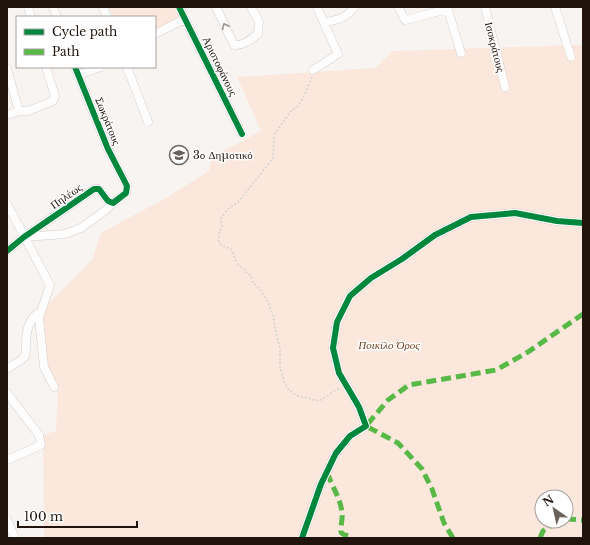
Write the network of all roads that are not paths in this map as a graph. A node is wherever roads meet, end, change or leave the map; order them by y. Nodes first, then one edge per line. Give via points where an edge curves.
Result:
1 (179, 7) edge
2 (216, 7) edge
3 (251, 7) edge
4 (317, 7) edge
5 (354, 7) edge
6 (398, 7) edge
7 (485, 7) edge
8 (555, 7) edge
9 (447, 8) edge
10 (185, 19) junction
11 (324, 22) junction
12 (156, 34) edge
13 (461, 53) dead end
14 (571, 56) dead end
15 (46, 68) edge
16 (76, 68) edge
17 (97, 68) edge
18 (127, 68) edge
19 (7, 69) edge
20 (313, 70) road end
21 (79, 75) junction
22 (505, 87) dead end
23 (19, 111) junction
24 (7, 115) edge
25 (148, 122) dead end
26 (242, 134) dead end
27 (113, 203) junction
28 (7, 204) edge
29 (583, 223) edge
30 (24, 237) junction
31 (7, 251) edge
32 (41, 311) junction
33 (7, 369) edge
34 (54, 387) dead end
35 (7, 392) edge
36 (7, 460) edge
37 (7, 519) edge
38 (13, 537) edge
39 (302, 538) edge

1 - 10 street, Αριστοφάνους
3 -> 2 street via 259,22 258,34 239,46 234,45
4 - 11 street
5 - 11 street via 346,16
6 - 9 street via 405,20
7 - 22 street, Ισοκράτους
8 - 14 street
9 - 13 street
10 - 12 street
10 - 26 street, Αριστοφάνους
11 - 20 street via 338,54
15 - 23 street via 55,96 54,101 28,111
16 - 21 street, Σωκράτους
17 - 21 street
18 - 25 street
19 - 23 street
21 - 27 street, Σωκράτους via 108,149 127,186 126,193
23 - 24 street
27 - 30 street via 81,228 65,234
27 - 30 street, Πηλέως via 108,201 99,189 94,189
28 - 30 street
29 - 39 street via 515,213 471,217 435,234 402,260 371,278 350,296 337,322 333,348 339,373 359,407 366,426 350,436 336,453 321,484
30 - 31 street, Πηλέως
30 - 32 street via 50,285
32 - 33 street via 27,328 24,357
32 - 34 street via 39,318 44,367
35 - 36 street via 39,435 41,445
37 - 38 street

